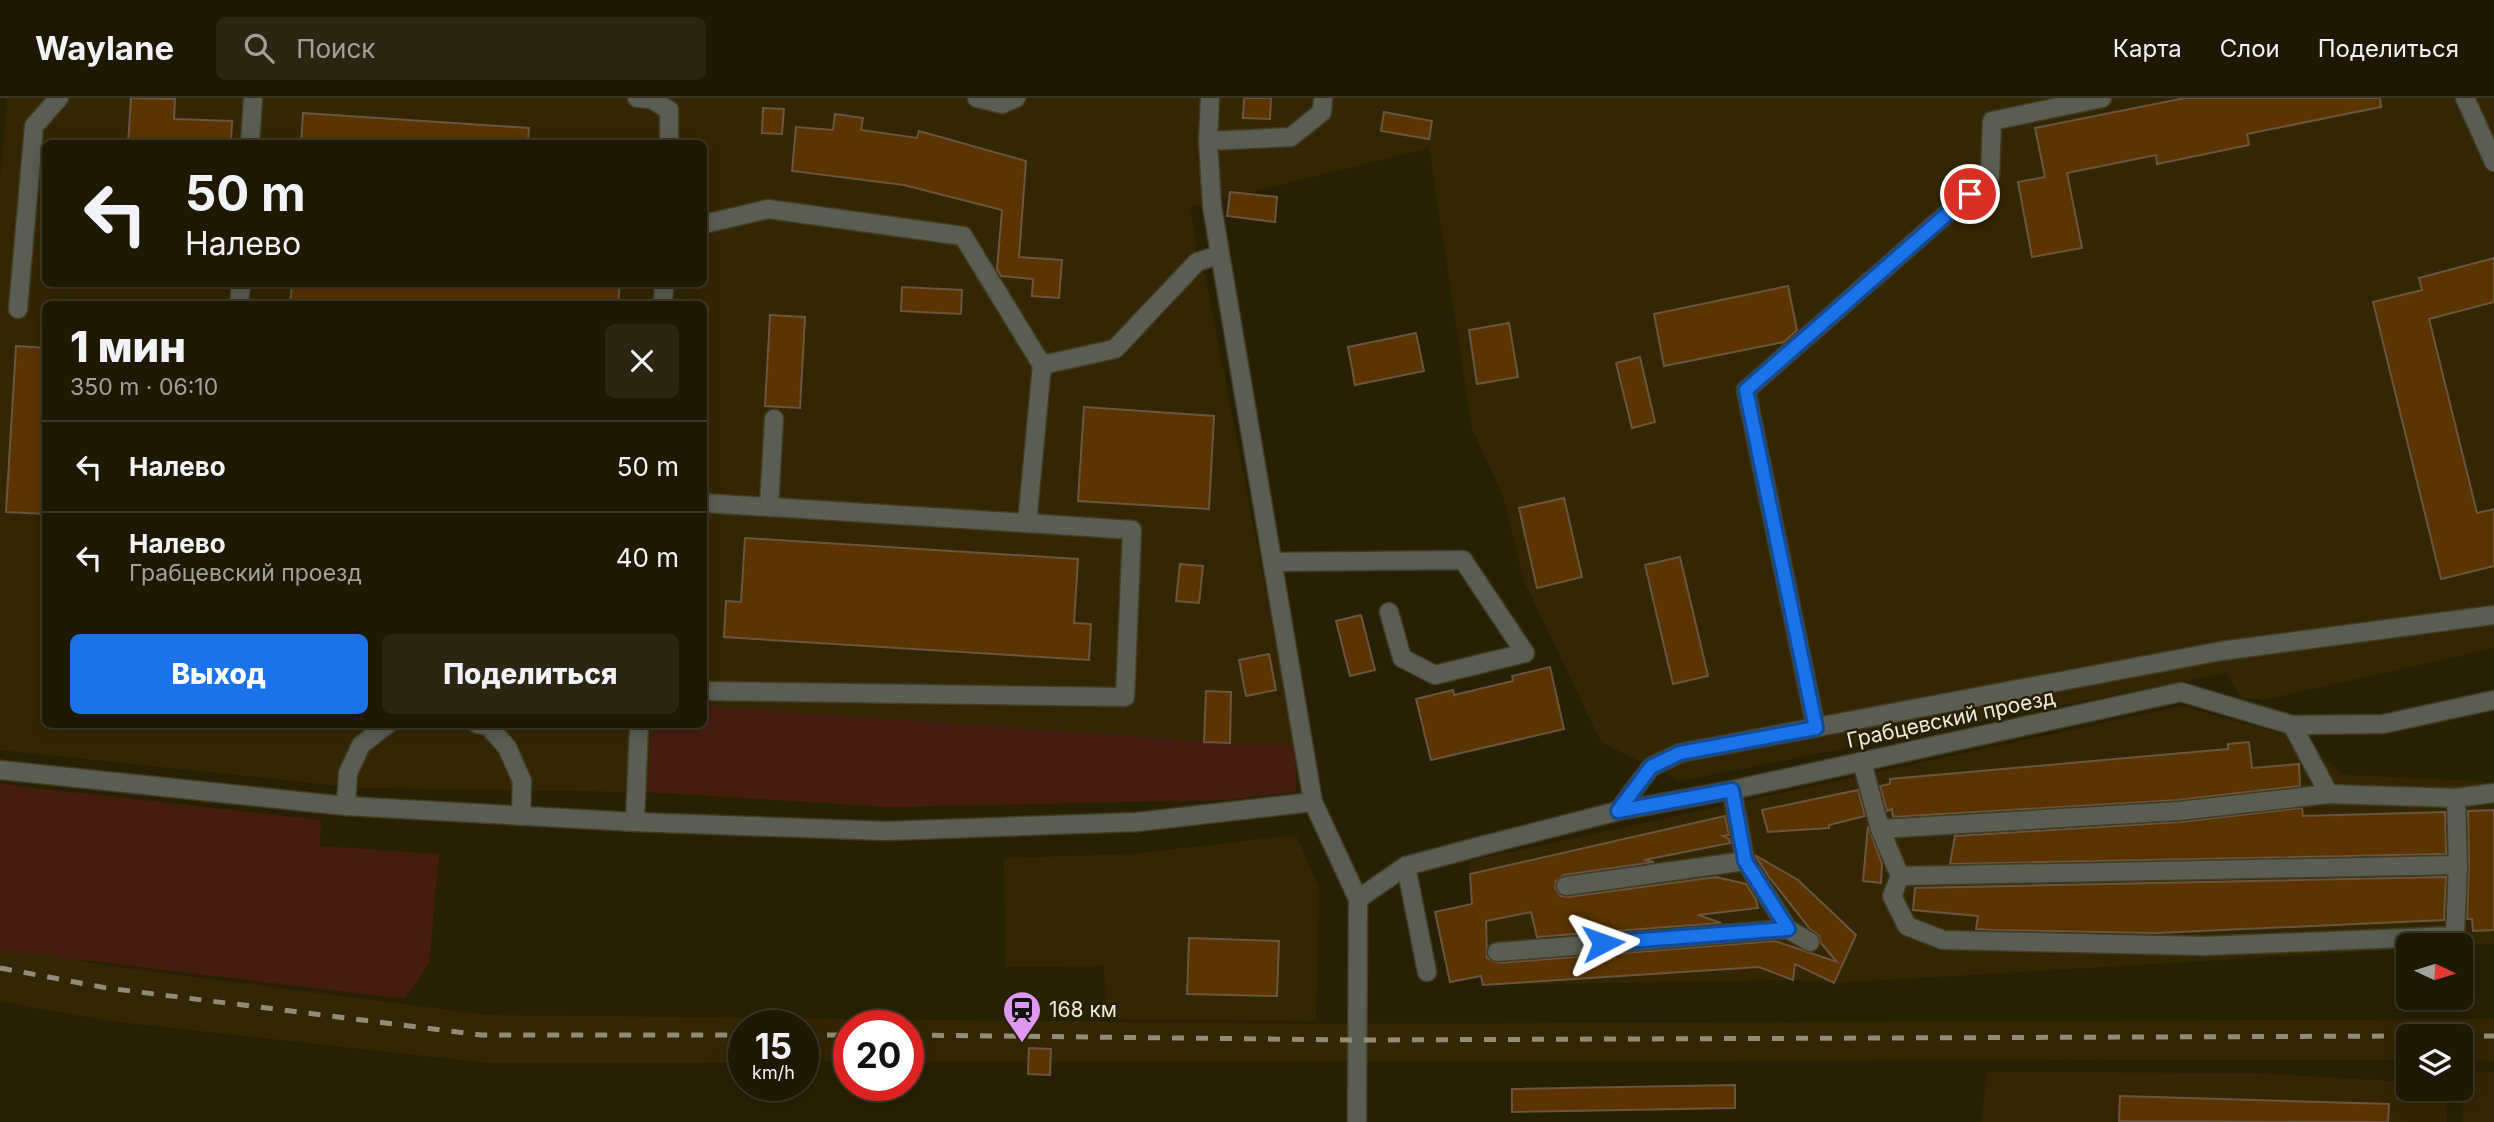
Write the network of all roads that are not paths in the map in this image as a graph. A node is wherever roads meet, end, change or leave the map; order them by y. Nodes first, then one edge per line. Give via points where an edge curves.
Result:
1 (59, 98) edge
2 (253, 98) edge
3 (637, 98) edge
4 (977, 98) edge
5 (1016, 98) edge
6 (1210, 98) edge
7 (1323, 98) edge
8 (2102, 98) edge
9 (2465, 98) edge
10 (250, 140) edge
11 (669, 140) edge
12 (1208, 141) junction
13 (2494, 162) edge
14 (707, 223) edge
15 (1219, 255) junction
16 (18, 309) dead end
17 (1042, 365) junction
18 (774, 419) dead end
19 (707, 503) edge
20 (769, 507) junction
21 (1027, 523) junction
22 (1272, 562) junction
23 (1389, 612) dead end
24 (2494, 615) edge
25 (707, 691) edge
26 (2494, 700) edge
27 (2292, 725) junction
28 (383, 728) edge
29 (490, 728) edge
30 (639, 728) edge
31 (1816, 728) junction
32 (1862, 761) junction
33 (0, 770) edge
34 (1732, 790) junction
35 (2494, 793) edge
36 (2329, 794) junction
37 (2456, 798) junction
38 (1313, 802) junction
39 (346, 806) junction
40 (1618, 811) junction
41 (521, 816) junction
42 (635, 822) junction
43 (1880, 829) junction
44 (1745, 861) junction
45 (2458, 865) junction
46 (1406, 866) junction
47 (1900, 876) junction
48 (1566, 886) dead end
49 (1358, 899) junction
50 (1788, 929) junction
51 (1810, 942) dead end
52 (1497, 951) dead end
53 (1427, 972) dead end
54 (1357, 1122) edge

1 - 16 street via 34,126
2 - 10 street
3 - 11 street via 651,99 669,110
4 - 5 street via 1002,104
6 - 12 street
7 - 12 street via 1322,112 1291,136
8 - 31 street via 1992,121 1990,176 1746,390
9 - 13 street
12 - 15 street
14 - 17 street via 768,209 963,236
15 - 17 street via 1198,262 1115,349
15 - 22 street
17 - 21 street
18 - 20 street
19 - 20 street
20 - 21 street
21 - 25 street via 1132,530 1125,697
22 - 23 street via 1463,560 1525,653 1435,675 1402,658
22 - 38 street
24 - 31 street via 2221,651
26 - 27 street, Грабцевский проезд via 2383,724
27 - 32 street, Грабцевский проезд via 2181,692
27 - 36 street
28 - 39 street via 361,745 348,773
29 - 41 street via 507,747 522,780
30 - 42 street
31 - 40 street via 1680,753 1651,767
32 - 34 street, Грабцевский проезд
32 - 43 street
33 - 39 street
34 - 40 street, Грабцевский проезд
34 - 44 street
35 - 37 street
36 - 37 street
36 - 43 street via 2179,811
37 - 45 street
38 - 42 street via 1137,822 886,831
38 - 49 street
39 - 41 street
40 - 46 street, Грабцевский проезд
41 - 42 street
43 - 47 street
44 - 48 street
44 - 50 street
45 - 47 street
45 - 47 street via 2455,936 2203,946 1943,940 1907,926 1892,896
46 - 49 street, Грабцевский проезд
46 - 53 street
49 - 54 street
50 - 51 street
50 - 52 street

